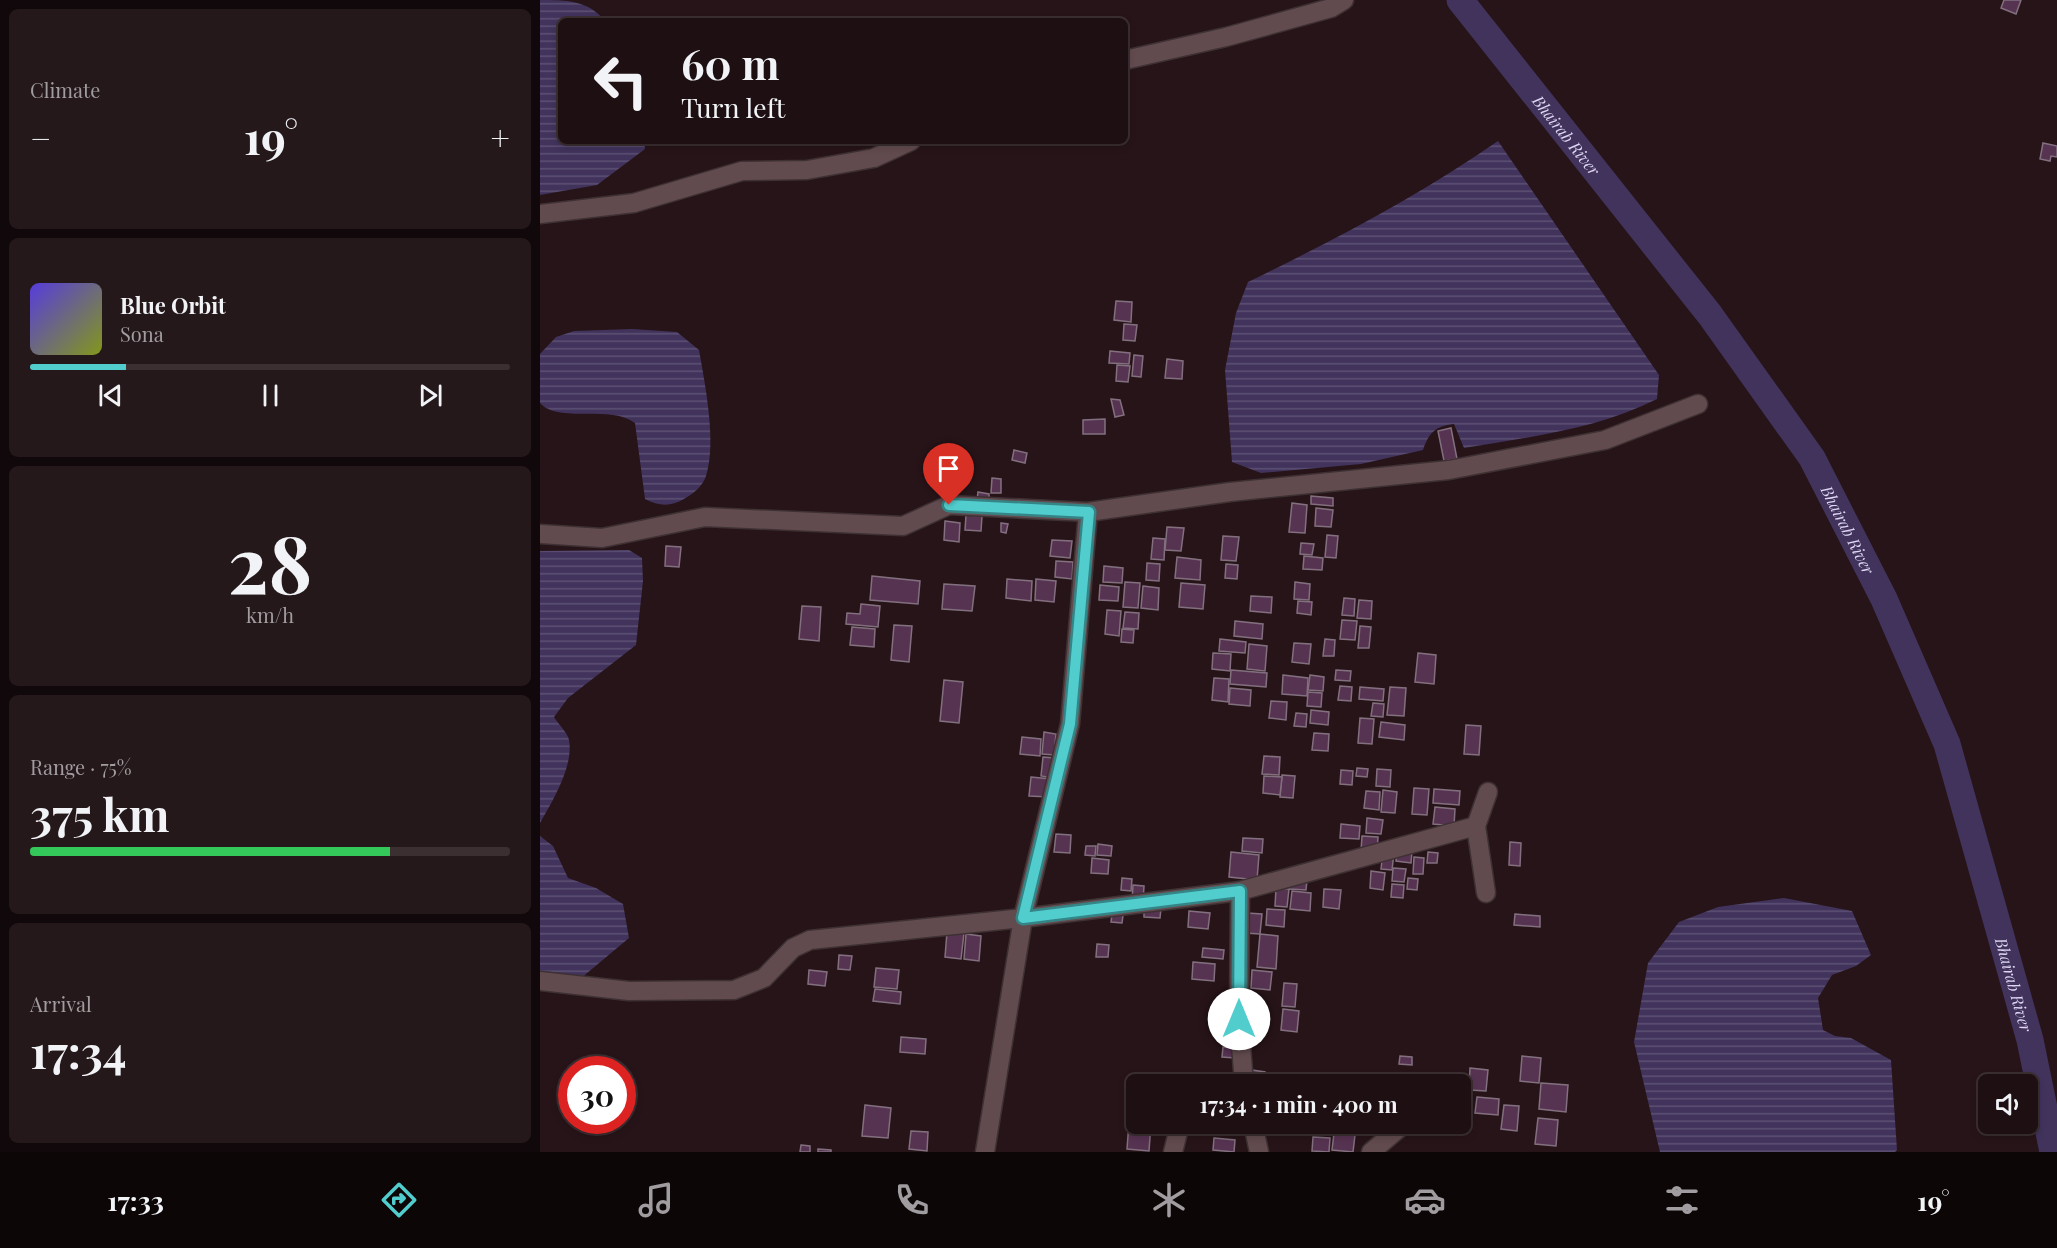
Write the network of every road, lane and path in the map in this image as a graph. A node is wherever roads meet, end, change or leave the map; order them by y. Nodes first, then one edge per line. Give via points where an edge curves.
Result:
1 (1344, 0) edge
2 (1128, 59) edge
3 (904, 144) edge
4 (540, 214) edge
5 (1698, 404) dead end
6 (1089, 512) junction
7 (540, 534) edge
8 (1488, 792) dead end
9 (1476, 826) junction
10 (1240, 891) junction
11 (1486, 893) dead end
12 (1023, 918) junction
13 (540, 981) edge
14 (1243, 1074) edge
15 (1178, 1134) edge
16 (1255, 1134) edge
17 (1392, 1134) edge
18 (985, 1152) edge
19 (1173, 1152) edge
20 (1259, 1152) edge
21 (1371, 1152) edge

1 - 2 street via 1331,8 1226,37
3 - 4 street via 874,158 807,170 742,171 634,203
5 - 6 street via 1605,440 1449,470 1230,492
6 - 7 street via 949,505 903,526 705,517 602,538
6 - 12 street via 1070,724
8 - 9 street
9 - 10 street
9 - 11 street
10 - 12 street
10 - 14 street via 1239,1019
12 - 13 street via 810,940 793,948 764,978 734,990 629,991
12 - 18 street
15 - 19 street
16 - 20 street
17 - 21 street

